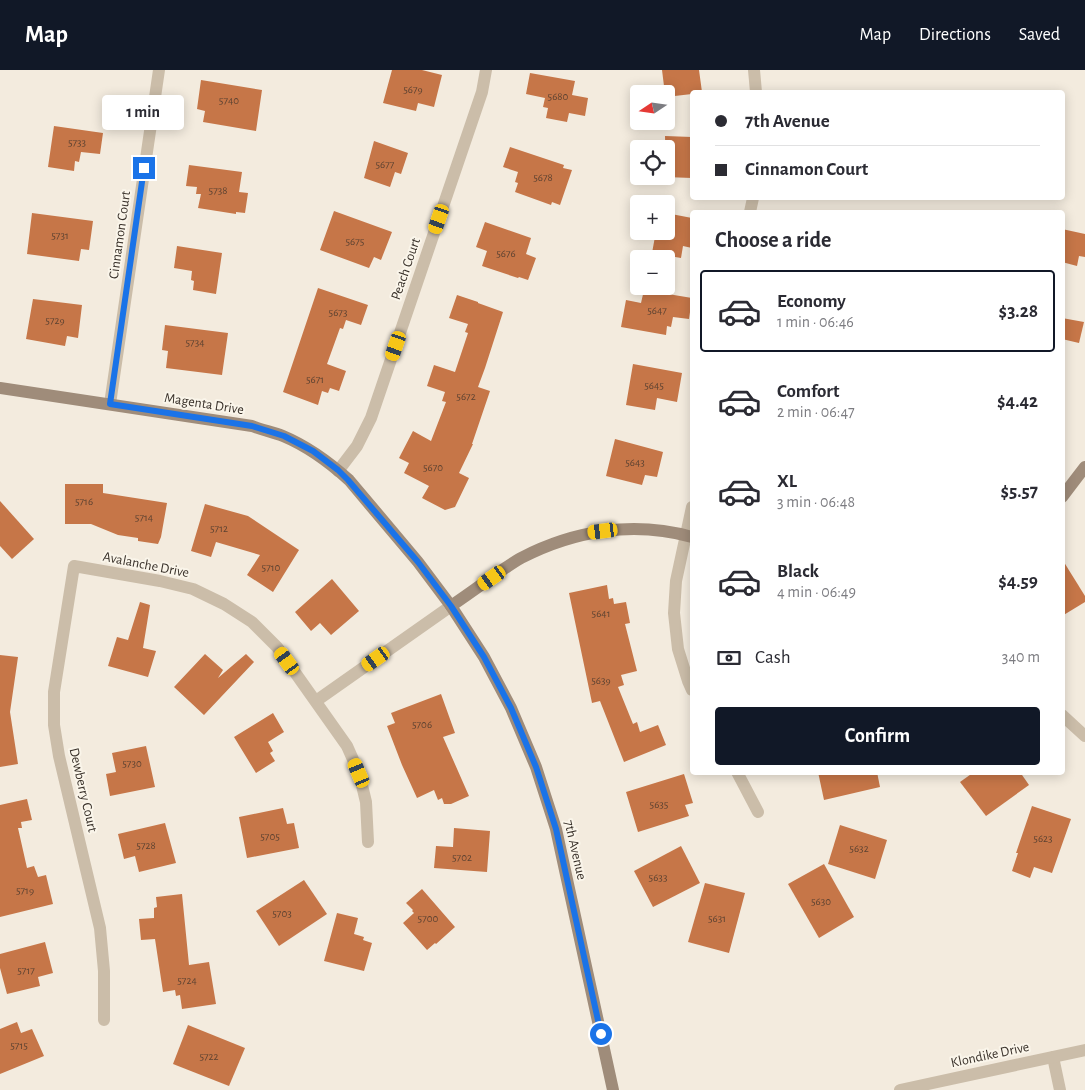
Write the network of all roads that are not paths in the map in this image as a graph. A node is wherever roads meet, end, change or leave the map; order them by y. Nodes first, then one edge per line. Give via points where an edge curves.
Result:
1 (159, 70) edge
2 (486, 70) edge
3 (754, 70) edge
4 (756, 90) edge
5 (0, 388) edge
6 (110, 404) junction
7 (1085, 467) edge
8 (338, 470) junction
9 (1065, 493) edge
10 (689, 536) edge
11 (74, 566) joint
12 (451, 606) junction
13 (690, 686) edge
14 (316, 701) junction
15 (1065, 719) edge
16 (1085, 736) edge
17 (739, 775) edge
18 (758, 812) dead end
19 (368, 842) dead end
20 (104, 1020) dead end
21 (1085, 1050) edge
22 (1053, 1057) junction
23 (613, 1090) edge
24 (900, 1090) edge
25 (1060, 1090) edge

1 - 6 street, Cinnamon Court
2 - 8 street, Peach Court via 482,92 371,418 357,446
3 - 4 street
5 - 6 main road, Magenta Drive
6 - 8 main road, Magenta Drive via 252,426 284,436 313,451
7 - 9 main road
8 - 12 main road, Magenta Drive via 412,555
10 - 12 main road via 655,530 620,529 586,533 551,543 519,559
10 - 13 street via 676,581 674,613 678,649
11 - 14 street, Avalanche Drive via 193,589 224,604 252,622 277,647
11 - 20 street, Dewberry Court via 54,692 54,725 100,928
12 - 14 street
12 - 23 main road, 7th Avenue via 484,657 511,708 536,767 556,829
14 - 19 street, Avalanche Drive via 347,746 359,773 366,802
15 - 16 street
17 - 18 street
21 - 22 street, Klondike Drive
22 - 24 street, Klondike Drive
22 - 25 street

